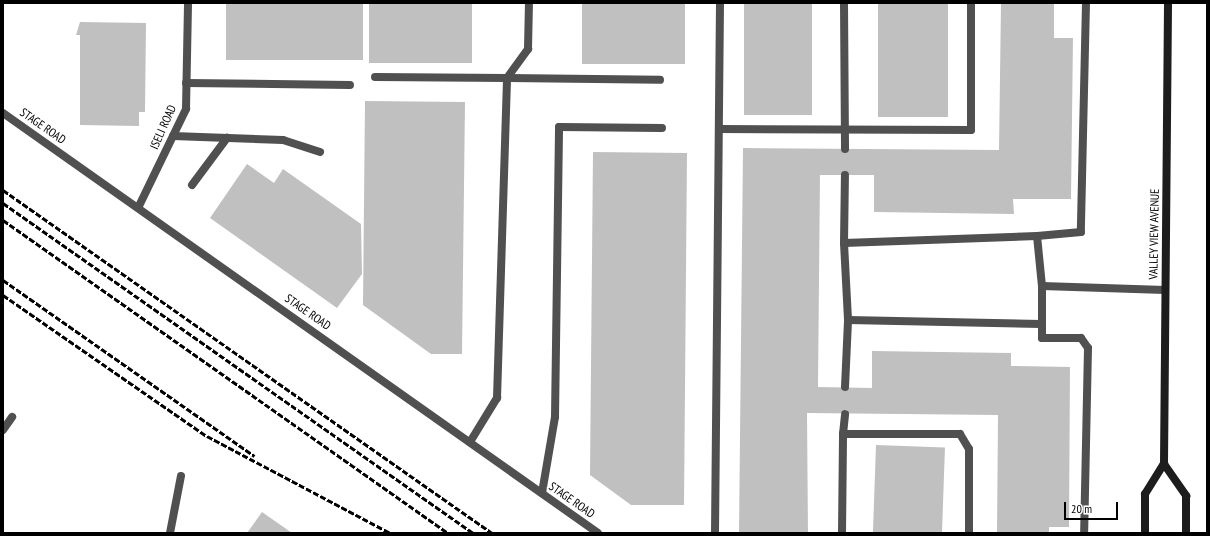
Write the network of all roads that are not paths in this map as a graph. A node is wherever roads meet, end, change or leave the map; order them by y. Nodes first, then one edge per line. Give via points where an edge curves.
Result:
1 (188, 3) edge
2 (530, 3) edge
3 (720, 3) edge
4 (844, 3) edge
5 (971, 3) edge
6 (1086, 3) edge
7 (1168, 3) edge
8 (376, 77) dead end
9 (507, 78) junction
10 (660, 80) dead end
11 (186, 83) junction
12 (350, 86) dead end
13 (3, 113) edge
14 (662, 128) dead end
15 (719, 129) junction
16 (845, 130) junction
17 (173, 136) junction
18 (227, 138) junction
19 (844, 149) dead end
20 (320, 152) dead end
21 (845, 175) dead end
22 (192, 185) dead end
23 (139, 206) junction
24 (1037, 236) junction
25 (844, 243) junction
26 (1042, 286) junction
27 (1165, 290) junction
28 (848, 320) junction
29 (1041, 324) junction
30 (845, 387) dead end
31 (845, 414) dead end
32 (12, 417) dead end
33 (3, 430) edge
34 (843, 434) junction
35 (470, 442) junction
36 (1164, 464) junction
37 (181, 476) dead end
38 (542, 493) junction
39 (170, 533) edge
40 (598, 533) edge
41 (715, 533) edge
42 (842, 533) edge
43 (969, 533) edge
44 (1084, 533) edge
45 (1145, 533) edge
46 (1186, 533) edge

1 - 11 street, ISELI ROAD
2 - 9 street via 528,49
3 - 15 street
4 - 16 street
5 - 16 street via 971,130
6 - 24 street via 1082,232
7 - 27 main road, VALLEY VIEW AVENUE
8 - 9 street
9 - 10 street
9 - 35 street via 497,398
11 - 12 street
11 - 17 street, ISELI ROAD via 186,109
13 - 23 street, STAGE ROAD
14 - 38 street via 559,127 556,417
15 - 16 street
15 - 41 street
16 - 19 street
17 - 18 street
17 - 23 street, ISELI ROAD
18 - 20 street via 283,140
18 - 22 street
21 - 25 street
23 - 35 street, STAGE ROAD
24 - 25 street
24 - 26 street
25 - 28 street
26 - 27 street
26 - 29 street
27 - 36 main road, VALLEY VIEW AVENUE
28 - 29 street
28 - 30 street
29 - 44 street via 1042,338 1081,338 1088,348
31 - 34 street
32 - 33 street
34 - 42 street
34 - 43 street via 960,434 969,449
35 - 38 street, STAGE ROAD
36 - 45 main road via 1145,494
36 - 46 main road via 1186,496
37 - 39 street
38 - 40 street, STAGE ROAD

